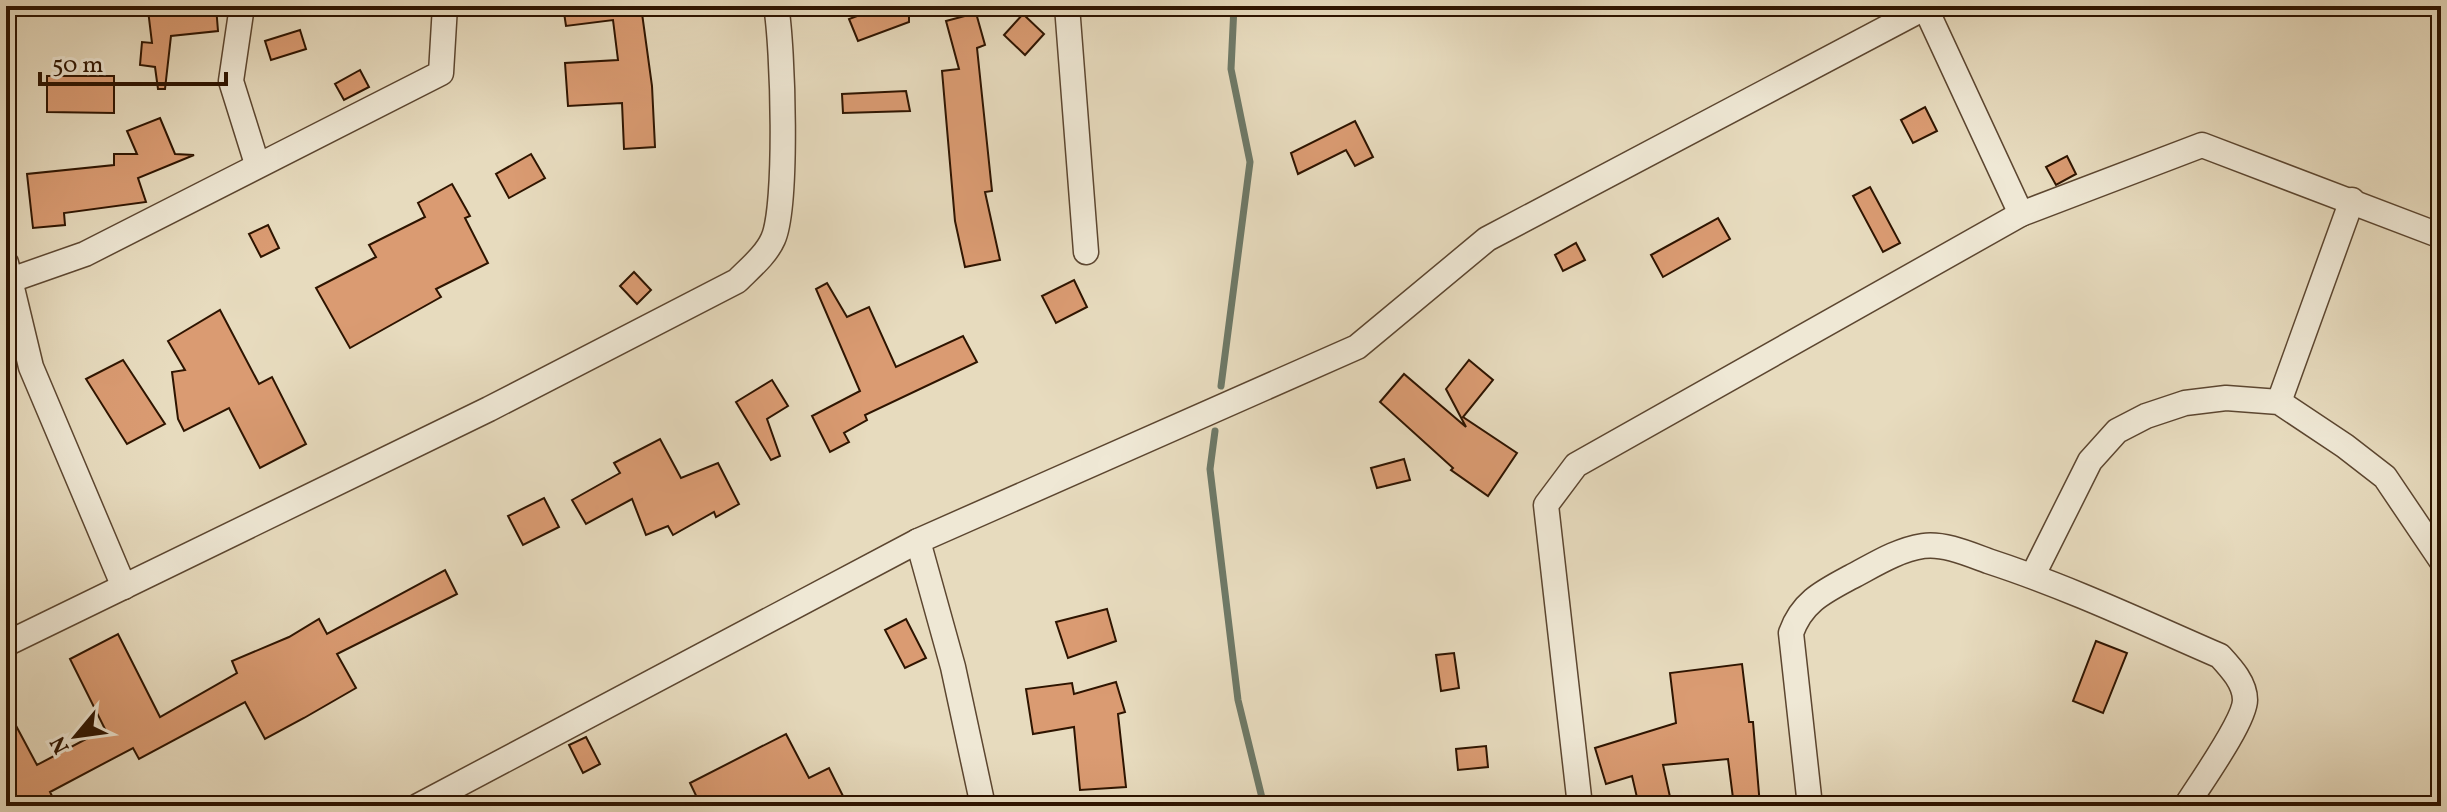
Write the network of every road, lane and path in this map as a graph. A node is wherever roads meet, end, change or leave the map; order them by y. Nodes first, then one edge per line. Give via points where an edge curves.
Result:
1 (242, 6) edge
2 (445, 6) edge
3 (776, 6) edge
4 (1067, 6) edge
5 (1926, 7) edge
6 (257, 164) junction
7 (2352, 200) junction
8 (2021, 214) junction
9 (2441, 236) edge
10 (1086, 252) dead end
11 (7, 272) edge
12 (2279, 402) junction
13 (918, 541) junction
14 (2441, 560) edge
15 (2033, 575) junction
16 (124, 587) junction
17 (6, 644) edge
18 (418, 806) edge
19 (983, 806) edge
20 (1580, 806) edge
21 (1810, 806) edge
22 (2186, 806) edge

1 - 6 street via 231,81
2 - 6 street via 441,73
3 - 16 street via 779,218 766,251 737,281
4 - 10 street
5 - 8 street
5 - 13 street via 1487,239 1357,347
6 - 11 street via 85,254
7 - 8 street via 2202,145
7 - 9 street
7 - 12 street
8 - 20 street via 1576,465 1546,505
11 - 16 street via 31,367
12 - 14 street via 2385,477
12 - 15 street via 2226,398 2185,403 2117,431 2090,461
13 - 18 street
13 - 19 street
15 - 21 street via 1926,545 1898,552 1811,599 1791,633
15 - 22 street via 2220,656 2234,673 2245,701 2240,718
16 - 17 street

